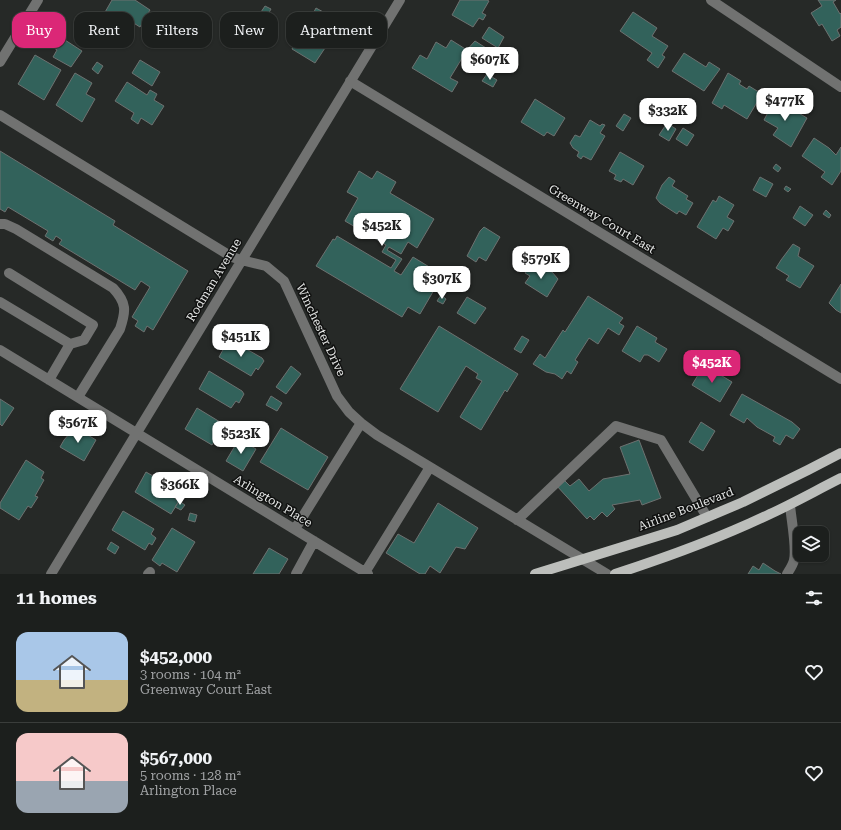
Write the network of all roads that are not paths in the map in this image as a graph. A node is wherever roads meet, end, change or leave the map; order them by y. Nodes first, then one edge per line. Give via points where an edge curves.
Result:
1 (38, 0) edge
2 (400, 0) edge
3 (711, 0) edge
4 (0, 62) edge
5 (350, 81) junction
6 (841, 87) edge
7 (0, 115) edge
8 (0, 224) edge
9 (241, 260) junction
10 (9, 273) dead end
11 (0, 302) edge
12 (70, 344) junction
13 (0, 350) edge
14 (841, 379) edge
15 (49, 380) junction
16 (78, 397) junction
17 (360, 423) junction
18 (136, 433) junction
19 (841, 453) edge
20 (430, 467) junction
21 (841, 478) edge
22 (790, 505) junction
23 (707, 517) junction
24 (517, 520) junction
25 (295, 529) junction
26 (314, 541) junction
27 (582, 559) junction
28 (51, 574) edge
29 (296, 574) edge
30 (366, 574) edge
31 (534, 574) edge
32 (607, 574) edge
33 (615, 574) edge
34 (787, 574) edge

1 - 4 street
2 - 5 street, Rodman Avenue
3 - 6 street
5 - 9 street, Rodman Avenue
5 - 14 street, Greenway Court East
7 - 9 street, Winchester Drive via 232,257
8 - 16 street via 16,229 113,288 120,296 124,306 120,329
9 - 17 street, Winchester Drive via 266,266 284,282 337,396
9 - 18 street, Rodman Avenue
10 - 12 street via 93,325 84,340
11 - 12 street
12 - 15 street
13 - 15 street, Arlington Place
15 - 16 street, Arlington Place
16 - 18 street, Arlington Place
17 - 20 street, Winchester Drive
17 - 25 street
18 - 25 street, Arlington Place
18 - 28 street, Rodman Avenue
19 - 23 main road, Airline Boulevard
20 - 24 street, Winchester Drive
20 - 30 street
21 - 22 main road
22 - 33 main road via 701,544
22 - 34 street via 795,558
23 - 24 street via 661,440 616,426
23 - 27 main road, Airline Boulevard via 677,530
24 - 27 street, Winchester Drive
25 - 26 street, Arlington Place
26 - 29 street
26 - 30 street, Arlington Place
27 - 31 main road, Airline Boulevard
27 - 32 street, Winchester Drive

